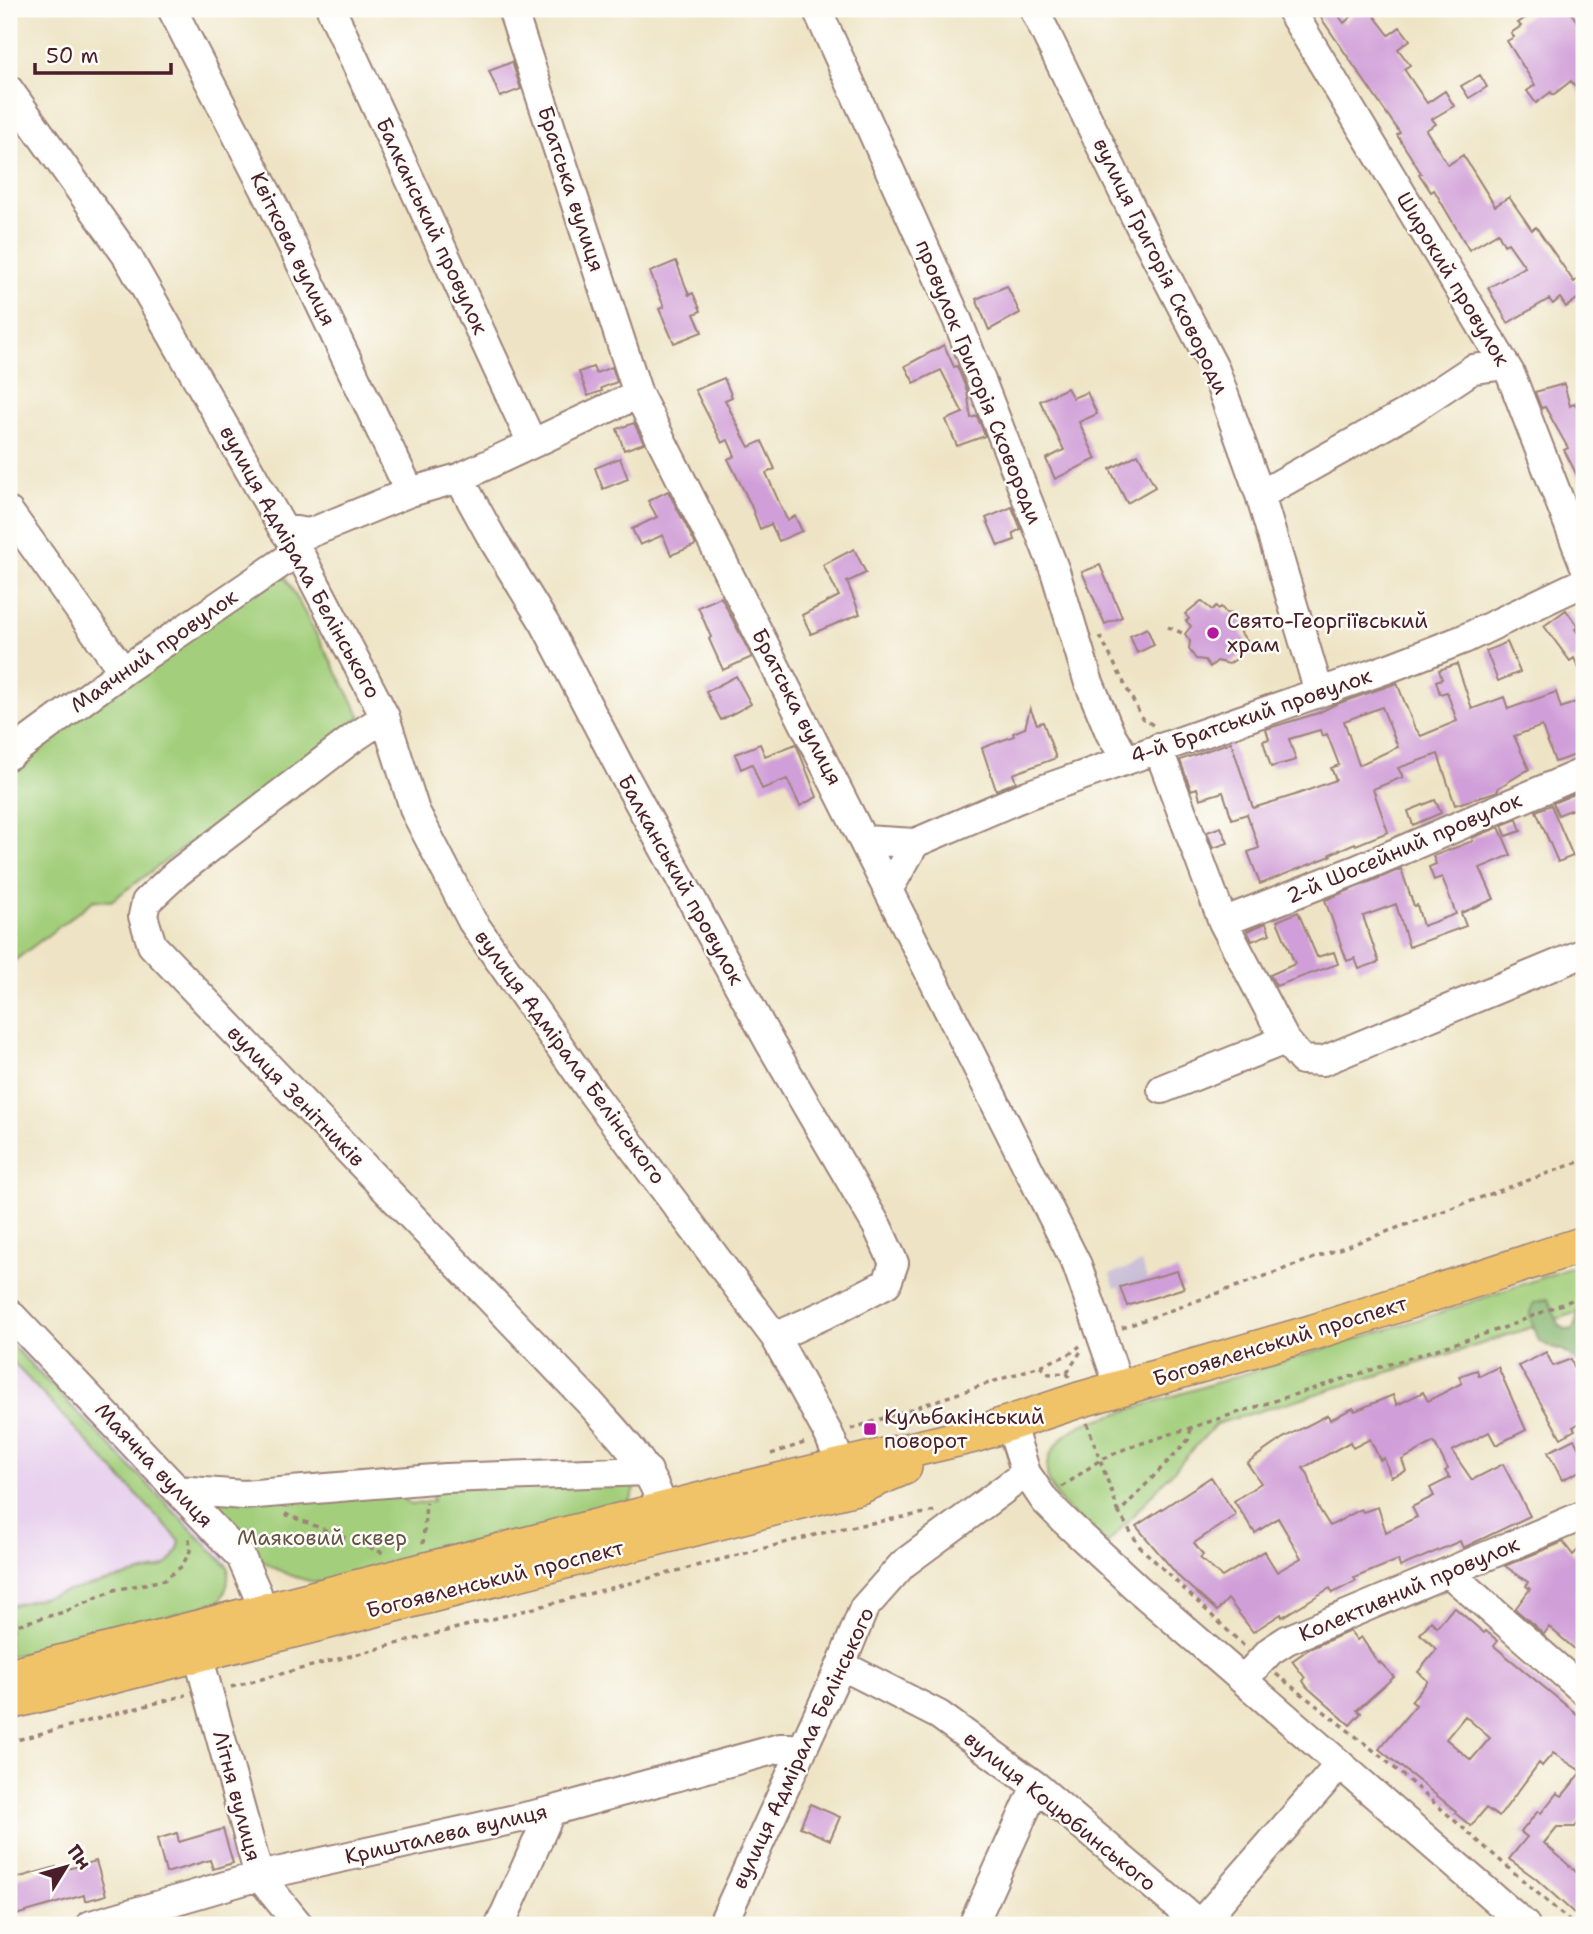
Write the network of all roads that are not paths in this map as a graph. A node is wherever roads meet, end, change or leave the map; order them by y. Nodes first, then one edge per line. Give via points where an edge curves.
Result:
1 (172, 9) edge
2 (331, 9) edge
3 (512, 9) edge
4 (817, 9) edge
5 (1034, 9) edge
6 (1290, 9) edge
7 (9, 90) edge
8 (1505, 365) junction
9 (638, 394) junction
10 (532, 443) junction
11 (459, 478) junction
12 (410, 492) junction
13 (1260, 495) junction
14 (9, 512) edge
15 (289, 537) junction
16 (1584, 565) edge
17 (1584, 582) edge
18 (123, 671) junction
19 (1319, 692) junction
20 (385, 717) junction
21 (11, 747) edge
22 (1158, 748) junction
23 (1126, 760) junction
24 (1584, 772) edge
25 (864, 840) junction
26 (915, 843) junction
27 (888, 890) junction
28 (1223, 922) junction
29 (1584, 953) edge
30 (1285, 1040) junction
31 (1162, 1089) dead end
32 (1584, 1244) edge
33 (9, 1313) edge
34 (775, 1337) junction
35 (1120, 1390) junction
36 (1010, 1423) junction
37 (974, 1435) junction
38 (835, 1450) junction
39 (648, 1471) junction
40 (1026, 1473) junction
41 (178, 1490) junction
42 (663, 1510) junction
43 (1584, 1516) edge
44 (1449, 1573) junction
45 (265, 1624) junction
46 (198, 1655) junction
47 (841, 1665) junction
48 (1252, 1670) junction
49 (9, 1676) edge
50 (1584, 1690) edge
51 (9, 1702) edge
52 (801, 1753) junction
53 (1340, 1764) junction
54 (1036, 1786) junction
55 (551, 1811) junction
56 (259, 1876) junction
57 (91, 1925) edge
58 (299, 1925) edge
59 (500, 1925) edge
60 (722, 1925) edge
61 (973, 1925) edge
62 (1200, 1925) edge
63 (1525, 1925) edge

1 - 12 street, Квіткова вулиця via 274,207
2 - 10 street, Балканський провулок
3 - 9 street, Братська вулиця
4 - 23 street, провулок Григорія Сковороди via 957,319 1055,571 1088,680
5 - 13 street, вулиця Григорія Сковороди via 1211,361
6 - 8 street, Широкий провулок
7 - 15 street, вулиця Адмірала Белінського via 127,256
8 - 13 street via 1474,369 1408,412
8 - 16 street, Широкий провулок
9 - 10 street
9 - 25 street, Братська вулиця
10 - 11 street
11 - 12 street
11 - 34 street, Балканський провулок via 545,624 894,1263 887,1283
12 - 15 street via 310,533
13 - 19 street, вулиця Григорія Сковороди
14 - 18 street
15 - 18 street, Маячний провулок via 290,558
15 - 20 street, вулиця Адмірала Белінського
17 - 19 street, 4-й Братський провулок via 1464,639
18 - 21 street, Маячний провулок
19 - 22 street, 4-й Братський провулок
20 - 34 street, вулиця Адмірала Белінського via 415,811 472,921 593,1094
20 - 39 street, вулиця Зенітників via 177,873 146,902 143,916 152,945 592,1405
22 - 23 street, 4-й Братський провулок
22 - 28 street
23 - 26 street, 4-й Братський провулок via 1027,795
24 - 28 street, 2-й Шосейний провулок
25 - 26 street, 4-й Братський провулок
25 - 27 street, Братська вулиця
26 - 27 street
27 - 35 street, Братська вулиця via 1077,1265
28 - 30 street
29 - 30 street via 1323,1061 1302,1060
30 - 31 street
32 - 35 main road, Богоявленський проспект
33 - 41 street, Маячна вулиця
34 - 38 street, вулиця Адмірала Белінського
35 - 36 main road, Богоявленський проспект via 1073,1387
36 - 37 main road, Богоявленський проспект
36 - 40 street
37 - 38 main road, Богоявленський проспект via 882,1458
37 - 45 main road, Богоявленський проспект via 860,1486
38 - 42 main road, Богоявленський проспект
39 - 41 street via 422,1480 257,1494
39 - 42 street, вулиця Зенітників
40 - 47 street, вулиця Адмірала Белінського via 903,1564 864,1608
40 - 48 street via 1045,1501 1137,1588
41 - 45 street, Маячна вулиця via 241,1557
42 - 45 main road, Богоявленський проспект
43 - 44 street, Колективний провулок
44 - 48 street, Колективний провулок via 1287,1640
44 - 50 street
45 - 46 main road, Богоявленський проспект
45 - 49 main road, Богоявленський проспект
46 - 51 main road, Богоявленський проспект
46 - 56 street, Літня вулиця
47 - 52 street, вулиця Адмірала Белінського
47 - 54 street, вулиця Коцюбинського via 939,1715
48 - 53 street
52 - 55 street, Кришталева вулиця via 780,1748
52 - 60 street, вулиця Адмірала Белінського
53 - 62 street
53 - 63 street
54 - 61 street
54 - 62 street, вулиця Коцюбинського
55 - 56 street, Кришталева вулиця
55 - 59 street
56 - 57 street, Кришталева вулиця
56 - 58 street, Літня вулиця

